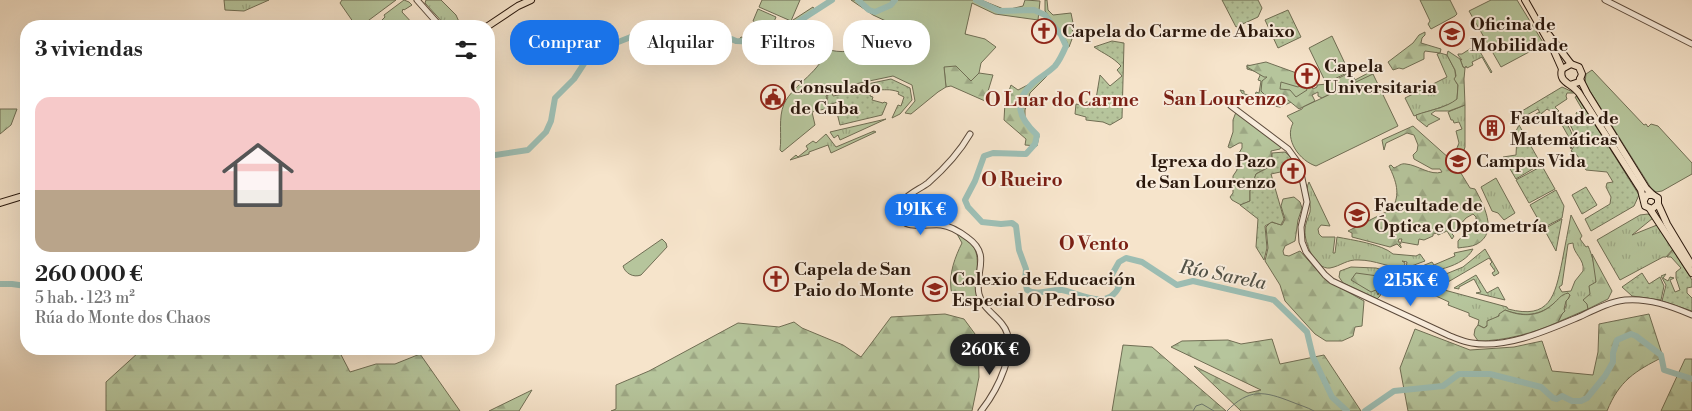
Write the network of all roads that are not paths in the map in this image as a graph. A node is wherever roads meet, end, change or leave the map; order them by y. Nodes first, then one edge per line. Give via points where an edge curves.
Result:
1 (417, 0) edge
2 (531, 0) edge
3 (1525, 0) edge
4 (1605, 0) edge
5 (1536, 19) junction
6 (435, 20) edge
7 (495, 21) edge
8 (1692, 44) edge
9 (1571, 64) junction
10 (1562, 69) junction
11 (1580, 79) junction
12 (1570, 85) junction
13 (1231, 106) dead end
14 (970, 134) dead end
15 (1653, 195) junction
16 (20, 197) edge
17 (1644, 200) junction
18 (0, 203) edge
19 (1658, 204) junction
20 (1650, 209) junction
21 (1692, 265) edge
22 (1692, 273) edge
23 (1692, 315) edge
24 (981, 411) edge

1 - 6 street
2 - 7 main road
3 - 5 main road
4 - 8 street
5 - 9 main road
5 - 10 main road
9 - 10 main road
9 - 11 main road via 1581,70
10 - 12 main road via 1562,79
11 - 12 main road
11 - 15 main road via 1586,94
12 - 17 main road via 1589,109
13 - 23 street via 1288,149 1299,164 1307,202 1301,227 1302,242 1324,275 1436,329 1465,342 1497,343 1531,335 1608,304 1628,300 1666,305
14 - 24 street via 950,161 903,201 899,209 905,222 914,226 940,224 969,238 982,260 980,296 985,307 1004,327 1009,346 1005,365
15 - 17 main road via 1647,195
15 - 19 main road via 1658,198
16 - 18 main road
17 - 20 main road
19 - 20 main road
19 - 21 main road
20 - 22 main road

